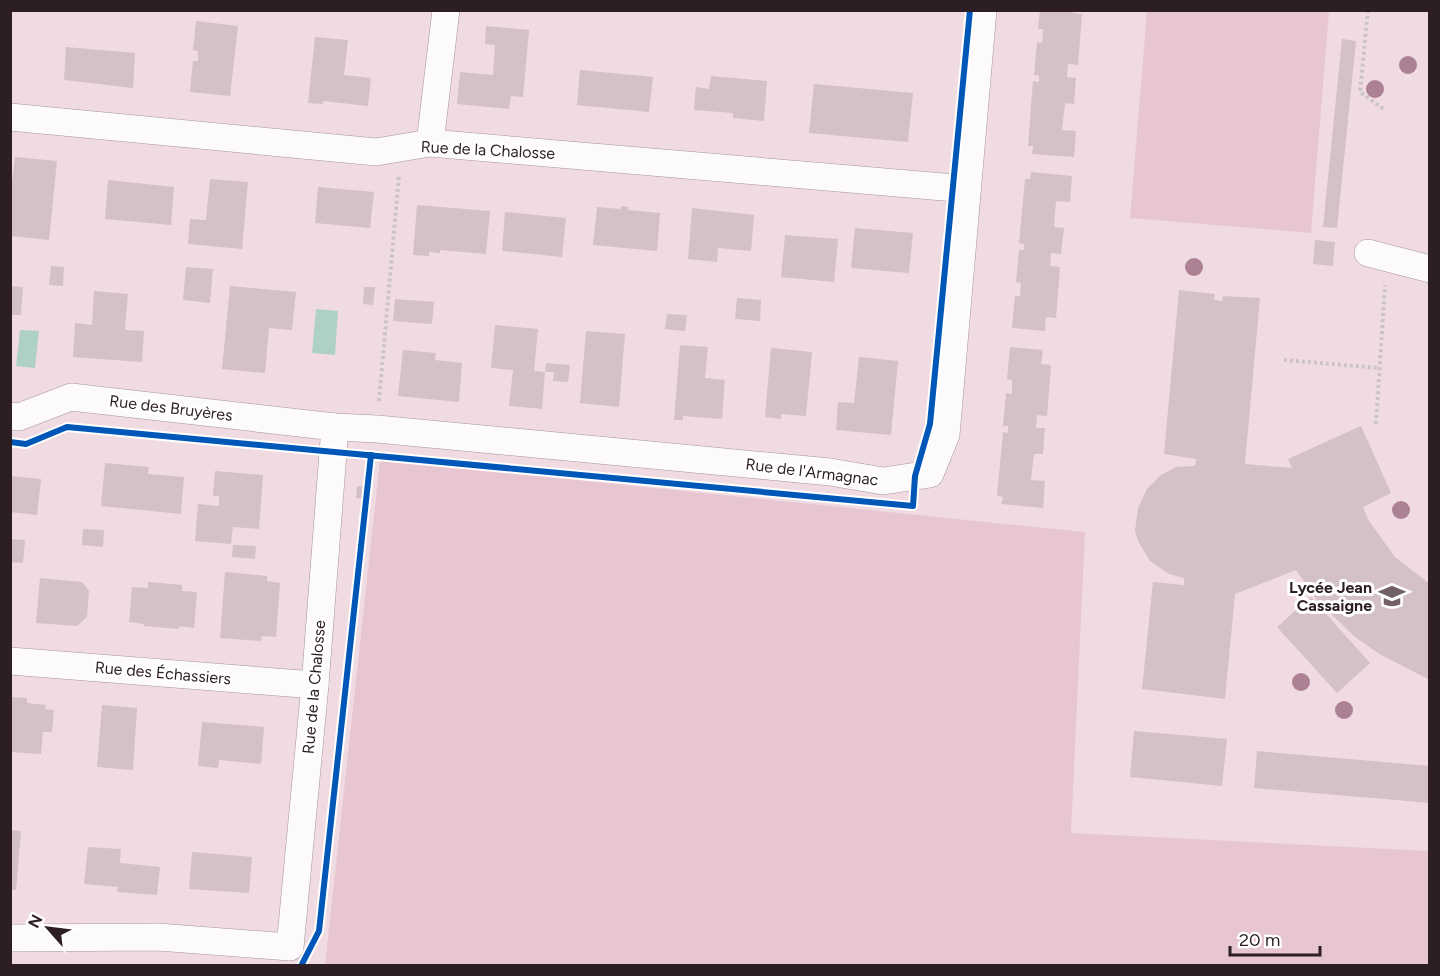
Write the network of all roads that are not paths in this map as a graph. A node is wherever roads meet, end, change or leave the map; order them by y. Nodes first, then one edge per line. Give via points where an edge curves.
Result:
1 (446, 10) edge
2 (983, 10) edge
3 (10, 117) edge
4 (430, 143) junction
5 (967, 189) junction
6 (1377, 255) road end
7 (1430, 268) edge
8 (10, 416) edge
9 (334, 427) junction
10 (10, 661) edge
11 (315, 685) junction
12 (10, 938) edge
13 (289, 956) edge

1 - 4 street
2 - 5 street, Rue de l'Armagnac
3 - 4 street, Rue de la Chalosse via 376,152
4 - 5 street, Rue de la Chalosse
5 - 9 street, Rue de l'Armagnac via 946,435 930,474 883,481 830,472
6 - 7 street
8 - 9 street, Rue des Bruyères via 19,417 71,397
9 - 11 street, Rue de la Chalosse
10 - 11 street, Rue des Échassiers
11 - 13 street, Rue de la Chalosse
12 - 13 street, Rue de la Chalosse via 158,937

